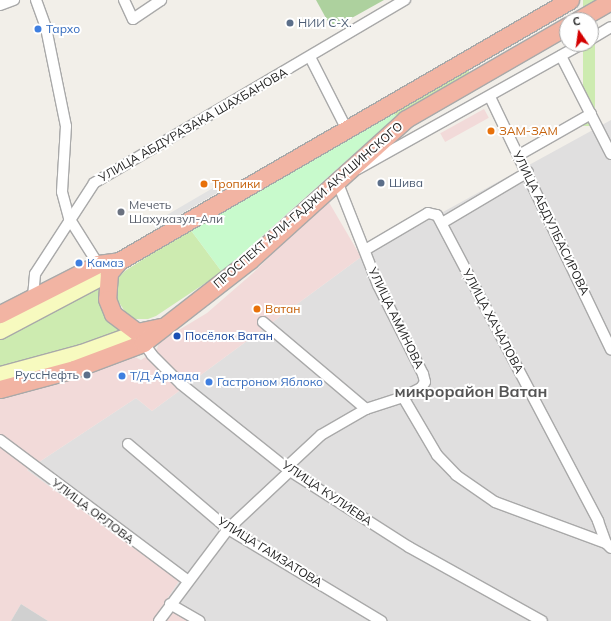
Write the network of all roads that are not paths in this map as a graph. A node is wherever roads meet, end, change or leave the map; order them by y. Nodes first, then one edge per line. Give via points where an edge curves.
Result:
1 (14, 0) edge
2 (36, 0) edge
3 (124, 0) edge
4 (161, 0) edge
5 (405, 0) edge
6 (570, 0) edge
7 (611, 1) edge
8 (0, 5) edge
9 (592, 12) edge
10 (611, 27) edge
11 (559, 31) edge
12 (599, 34) edge
13 (568, 52) edge
14 (561, 56) junction
15 (310, 57) junction
16 (463, 62) junction
17 (473, 80) junction
18 (490, 97) junction
19 (591, 114) junction
20 (346, 128) junction
21 (611, 154) edge
22 (519, 155) junction
23 (528, 172) junction
24 (337, 181) junction
25 (70, 218) junction
26 (442, 223) junction
27 (365, 250) junction
28 (108, 266) junction
29 (33, 297) junction
30 (0, 314) edge
31 (263, 322) dead end
32 (0, 331) edge
33 (140, 338) junction
34 (611, 349) edge
35 (0, 374) edge
36 (0, 388) edge
37 (403, 397) junction
38 (366, 409) junction
39 (0, 440) edge
40 (128, 444) dead end
41 (290, 471) junction
42 (228, 528) junction
43 (608, 545) edge
44 (187, 580) junction
45 (170, 604) junction
46 (159, 621) edge
47 (200, 621) edge
48 (381, 621) edge
49 (542, 621) edge

1 - 8 street
2 - 25 street via 46,28 66,126 62,192
3 - 4 street via 133,19
5 - 15 street, УЛИЦА АБДУРАЗАКА ШАХБАНОВА
6 - 16 highway, ПРОСПЕКТ АЛИ-ГАДЖИ АКУШИНСКОГО
7 - 9 highway, ПРОСПЕКТ АЛИ-ГАДЖИ АКУШИНСКОГО
10 - 12 street
11 - 17 highway, ПРОСПЕКТ АЛИ-ГАДЖИ АКУШИНСКОГО
13 - 14 street
14 - 18 street
14 - 19 street
15 - 20 street
15 - 25 street, УЛИЦА АБДУРАЗАКА ШАХБАНОВА via 94,183
16 - 17 highway via 473,69
16 - 20 highway, ПРОСПЕКТ АЛИ-ГАДЖИ АКУШИНСКОГО
17 - 24 highway, ПРОСПЕКТ АЛИ-ГАДЖИ АКУШИНСКОГО via 406,119
18 - 22 street, УЛИЦА АБДУЛБАСИРОВА
18 - 24 street
19 - 21 street
19 - 22 street
20 - 28 highway, ПРОСПЕКТ АЛИ-ГАДЖИ АКУШИНСКОГО
22 - 23 street, УЛИЦА АБДУЛБАСИРОВА
23 - 26 street
23 - 34 street, УЛИЦА АБДУЛБАСИРОВА
24 - 27 street, УЛИЦА АМИНОВА
24 - 33 highway, ПРОСПЕКТ АЛИ-ГАДЖИ АКУШИНСКОГО via 250,260 163,326
25 - 28 street
25 - 29 street, УЛИЦА АБДУРАЗАКА ШАХБАНОВА via 35,274
26 - 27 street, УЛИЦА ХАЧАЛОВА via 437,215 428,213
26 - 43 street, УЛИЦА ХАЧАЛОВА via 598,521
27 - 37 street, УЛИЦА АМИНОВА via 378,285 423,374 425,382 421,388
28 - 29 highway, ПРОСПЕКТ АЛИ-ГАДЖИ АКУШИНСКОГО
28 - 32 main road
28 - 33 highway via 107,299 113,314
29 - 30 highway, ПРОСПЕКТ АЛИ-ГАДЖИ АКУШИНСКОГО
31 - 38 street
33 - 35 main road
33 - 36 highway via 74,369
33 - 41 street, УЛИЦА КУЛИЕВА via 152,355 181,384
37 - 38 street, УЛИЦА АМИНОВА
37 - 43 street via 437,455 456,475 495,502
38 - 41 street, УЛИЦА АМИНОВА via 321,435 290,464
39 - 44 street, УЛИЦА ОРЛОВА
40 - 42 street, УЛИЦА ГАМЗАТОВА
41 - 42 street, УЛИЦА АМИНОВА
41 - 49 street, УЛИЦА КУЛИЕВА via 409,547
42 - 44 street, УЛИЦА АМИНОВА
42 - 48 street, УЛИЦА ГАМЗАТОВА
44 - 45 street, УЛИЦА АМИНОВА
45 - 46 street, УЛИЦА АМИНОВА
45 - 47 street

